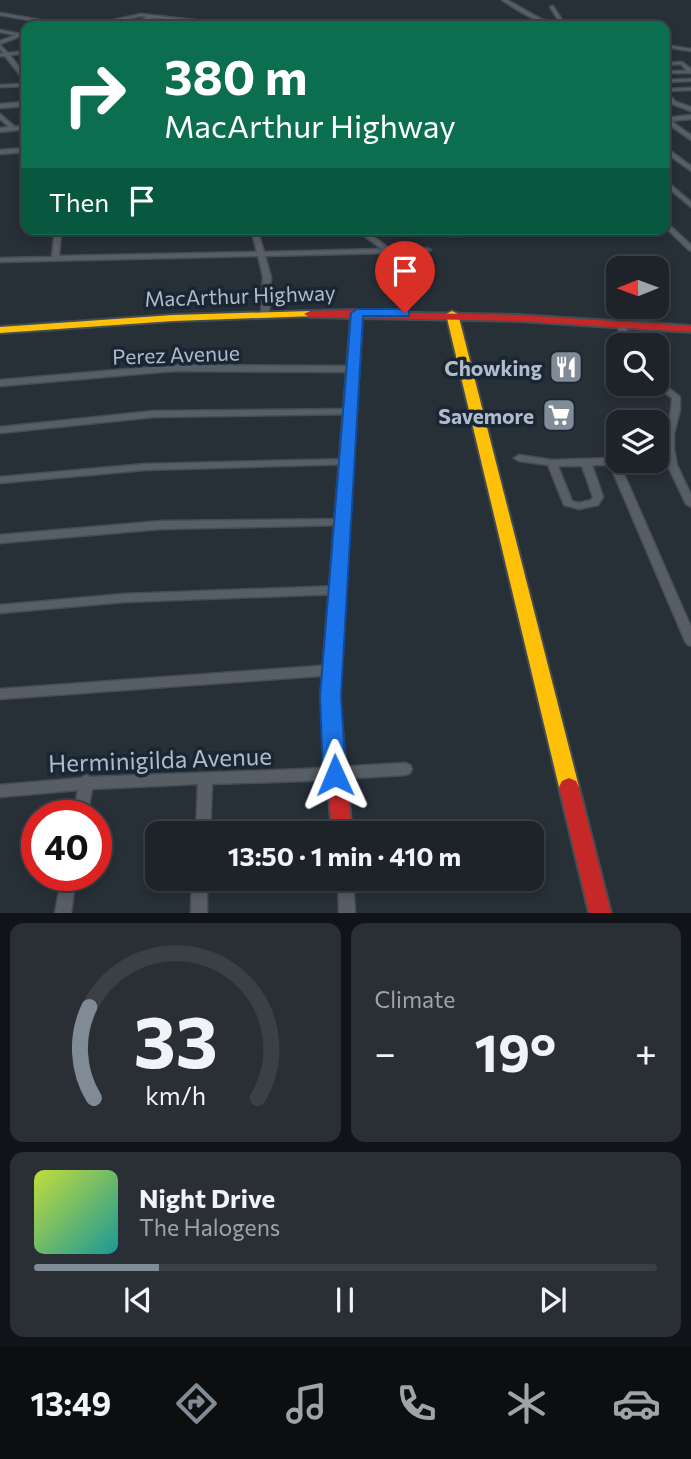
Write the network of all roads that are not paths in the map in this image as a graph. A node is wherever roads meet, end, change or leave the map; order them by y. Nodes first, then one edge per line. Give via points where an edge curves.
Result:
1 (504, 0) edge
2 (552, 7) dead end
3 (0, 14) edge
4 (156, 16) junction
5 (188, 19) junction
6 (40, 21) edge
7 (112, 21) edge
8 (143, 21) edge
9 (183, 21) edge
10 (204, 21) edge
11 (544, 21) edge
12 (560, 21) edge
13 (0, 31) edge
14 (21, 34) edge
15 (21, 35) edge
16 (0, 44) edge
17 (670, 48) edge
18 (670, 50) edge
19 (691, 50) edge
20 (21, 53) edge
21 (0, 55) edge
22 (8, 55) junction
23 (691, 57) edge
24 (670, 62) edge
25 (21, 72) edge
26 (670, 72) edge
27 (691, 72) edge
28 (691, 80) edge
29 (670, 81) edge
30 (21, 85) edge
31 (0, 86) edge
32 (691, 89) edge
33 (670, 91) edge
34 (670, 98) edge
35 (691, 101) edge
36 (670, 103) edge
37 (674, 103) junction
38 (21, 104) edge
39 (0, 106) edge
40 (691, 109) edge
41 (0, 117) edge
42 (691, 117) edge
43 (670, 120) edge
44 (670, 123) edge
45 (21, 127) edge
46 (12, 128) junction
47 (0, 130) edge
48 (691, 138) edge
49 (21, 150) edge
50 (0, 152) edge
51 (670, 153) edge
52 (691, 169) edge
53 (670, 186) edge
54 (691, 205) edge
55 (670, 229) edge
56 (57, 235) edge
57 (256, 235) edge
58 (367, 235) edge
59 (689, 245) edge
60 (427, 250) dead end
61 (390, 251) junction
62 (262, 256) junction
63 (55, 258) junction
64 (0, 260) edge
65 (357, 313) junction
66 (265, 314) junction
67 (452, 314) junction
68 (621, 324) junction
69 (691, 329) edge
70 (0, 330) edge
71 (624, 333) edge
72 (354, 369) junction
73 (0, 383) edge
74 (669, 391) edge
75 (351, 412) junction
76 (0, 430) edge
77 (519, 458) dead end
78 (606, 461) edge
79 (671, 461) joint
80 (348, 462) junction
81 (586, 462) junction
82 (552, 463) junction
83 (618, 473) edge
84 (0, 480) edge
85 (691, 503) edge
86 (343, 523) junction
87 (0, 539) edge
88 (339, 590) junction
89 (0, 609) edge
90 (691, 641) edge
91 (333, 670) junction
92 (0, 694) edge
93 (405, 769) dead end
94 (335, 775) junction
95 (205, 778) junction
96 (86, 781) junction
97 (0, 791) edge
98 (83, 800) edge
99 (203, 821) edge
100 (341, 821) edge
101 (66, 891) edge
102 (200, 891) edge
103 (346, 891) edge
104 (63, 913) edge
105 (199, 913) edge
106 (347, 913) edge
107 (600, 913) edge

1 - 11 street
2 - 12 street
3 - 6 street
4 - 5 street
4 - 7 street
4 - 8 street
5 - 9 street
5 - 10 street
13 - 14 street
15 - 16 street
16 - 22 street
17 - 19 street
18 - 23 street
20 - 22 street
21 - 22 street
22 - 25 street
24 - 27 street via 682,63
26 - 27 street
28 - 29 street
30 - 31 street
32 - 33 street
34 - 37 street
35 - 37 street
36 - 37 street
37 - 40 street
38 - 39 street
41 - 46 street
42 - 43 street
44 - 48 street
45 - 46 street
46 - 47 street
49 - 50 street
51 - 52 street
53 - 54 street
55 - 59 street
56 - 63 street
57 - 62 street
58 - 61 street
60 - 61 street
61 - 62 street
62 - 63 street
62 - 66 street via 267,277
63 - 64 street
65 - 66 main road, MacArthur Highway
65 - 67 main road, MacArthur Highway
65 - 72 main road
66 - 70 main road, MacArthur Highway
67 - 68 main road, MacArthur Highway
67 - 107 main road
68 - 69 main road, MacArthur Highway
68 - 71 street
72 - 73 street, Perez Avenue via 174,368
72 - 75 main road
74 - 79 street via 676,397 678,413 668,441
75 - 76 street via 154,414
75 - 80 main road
77 - 82 street
78 - 81 street
79 - 85 street
80 - 84 street via 145,467
80 - 86 main road
81 - 82 street
81 - 82 street via 598,496 594,503 579,506 568,503
83 - 90 street
86 - 87 street via 161,525
86 - 88 main road
88 - 89 street via 124,598
88 - 91 main road
91 - 92 street
91 - 94 main road
93 - 94 street, Herminigilda Avenue
94 - 95 street, Herminigilda Avenue
94 - 100 main road
95 - 96 street, Herminigilda Avenue
95 - 99 street
96 - 97 street, Herminigilda Avenue
96 - 98 street
101 - 104 street
102 - 105 street
103 - 106 street

